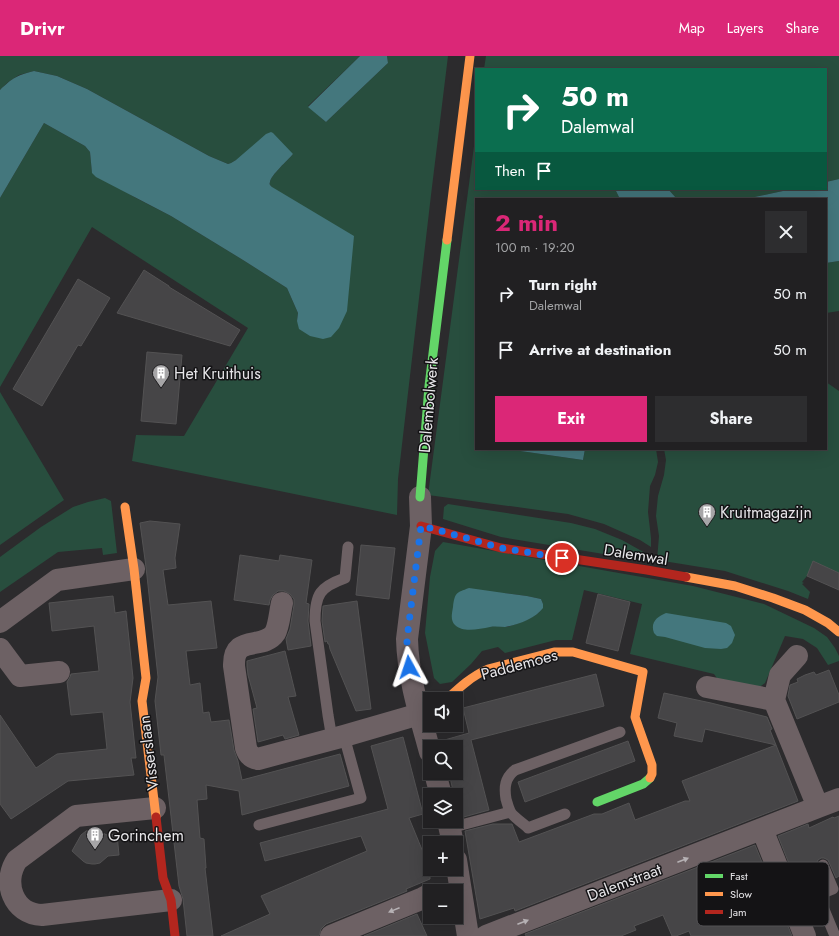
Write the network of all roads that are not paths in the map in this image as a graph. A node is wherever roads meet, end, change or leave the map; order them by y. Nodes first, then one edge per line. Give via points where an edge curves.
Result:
1 (470, 56) edge
2 (420, 497) joint
3 (125, 507) dead end
4 (421, 526) junction
5 (348, 547) dead end
6 (134, 569) junction
7 (282, 603) dead end
8 (0, 622) edge
9 (839, 632) edge
10 (0, 649) edge
11 (797, 656) dead end
12 (59, 672) dead end
13 (707, 687) dead end
14 (455, 692) edge
15 (774, 700) junction
16 (423, 709) edge
17 (423, 714) edge
18 (620, 732) dead end
19 (338, 738) junction
20 (839, 799) edge
21 (597, 802) dead end
22 (818, 807) junction
23 (155, 808) junction
24 (510, 812) junction
25 (565, 814) dead end
26 (259, 825) dead end
27 (762, 829) junction
28 (450, 831) edge
29 (775, 862) edge
30 (452, 876) edge
31 (459, 876) edge
32 (829, 879) edge
33 (443, 884) edge
34 (829, 891) edge
35 (423, 897) edge
36 (171, 900) junction
37 (829, 923) edge
38 (801, 926) edge
39 (175, 936) edge
40 (331, 936) edge
41 (468, 936) edge
42 (486, 936) edge
43 (805, 936) edge
44 (834, 936) edge

1 - 2 street, Dalembolwerk via 429,386
2 - 4 street, Dalembolwerk
3 - 6 street, Visserslaan
4 - 9 street, Dalemwal via 501,548 735,586 806,610
4 - 16 street, Dalembolwerk via 407,654 413,689
5 - 19 lane via 345,578 324,589 315,605 328,715
6 - 8 street via 57,580
6 - 23 street, Visserslaan via 146,678 142,701
7 - 19 street via 275,634 261,642 246,644 234,658 248,753 258,759
10 - 12 street via 20,676
11 - 15 street via 780,675
13 - 15 street
14 - 21 street, Paddemoes via 478,672 554,652 573,652 643,672 635,717 652,765 652,776 643,784
15 - 22 street
17 - 19 street
18 - 24 lane via 515,770 505,785
19 - 26 lane via 360,798
20 - 22 street, Dalemstraat
22 - 27 street, Dalemstraat
23 - 36 street, Visserslaan via 162,878
23 - 36 street via 76,816 13,854 10,886 15,900 21,906 34,914 42,915
24 - 25 lane via 528,828
24 - 28 lane
27 - 29 street
42 -> 27 street, Dalemstraat
30 - 33 street
31 - 41 street
32 - 34 lane via 833,889
35 -> 40 street
36 - 39 street, Visserslaan
37 - 44 lane
38 - 43 street

